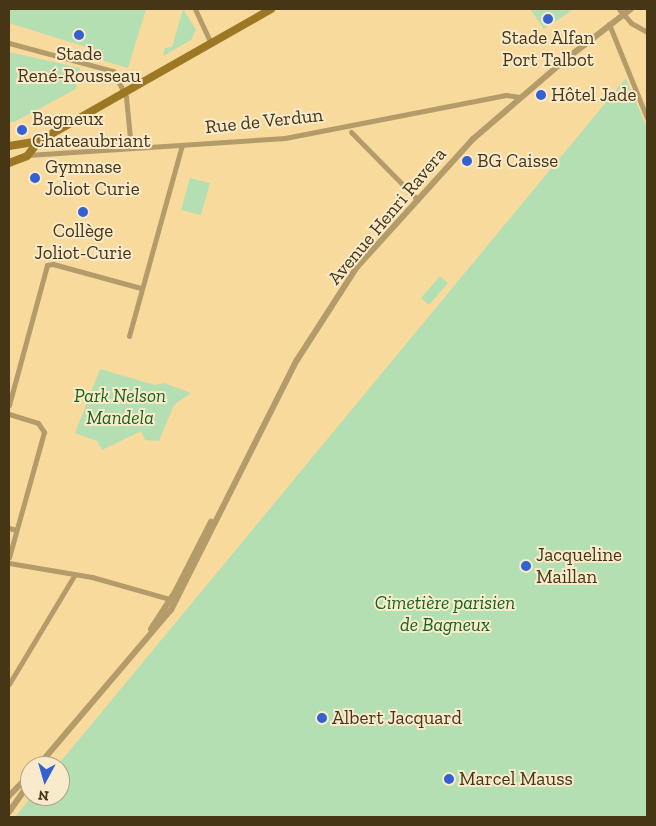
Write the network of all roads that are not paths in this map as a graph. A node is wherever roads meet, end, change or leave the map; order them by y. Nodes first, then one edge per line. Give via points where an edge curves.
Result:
1 (195, 9) edge
2 (271, 9) edge
3 (631, 9) edge
4 (622, 11) edge
5 (609, 24) junction
6 (647, 32) edge
7 (211, 42) junction
8 (9, 43) edge
9 (125, 92) junction
10 (520, 97) junction
11 (647, 118) edge
12 (352, 132) dead end
13 (39, 141) junction
14 (182, 145) junction
15 (9, 146) edge
16 (131, 148) junction
17 (27, 156) junction
18 (9, 163) edge
19 (418, 200) junction
20 (141, 288) junction
21 (129, 336) dead end
22 (9, 405) edge
23 (9, 414) edge
24 (228, 494) junction
25 (9, 528) edge
26 (16, 530) junction
27 (9, 557) edge
28 (9, 563) edge
29 (75, 574) junction
30 (170, 599) junction
31 (146, 636) junction
32 (9, 684) edge
33 (48, 756) edge
34 (20, 784) edge
35 (9, 796) edge
36 (20, 796) edge
37 (9, 812) edge

1 - 7 street
2 - 7 main road
3 - 4 street, Avenue Henri Ravera
4 - 5 street, Avenue Henri Ravera
4 - 6 street via 631,23
5 - 10 street, Avenue Henri Ravera
5 - 11 street
7 - 9 main road
8 - 9 street via 113,71
9 - 13 main road
9 - 16 street
10 - 14 street, Rue de Verdun via 506,94 313,135
10 - 19 street, Avenue Henri Ravera via 473,138
12 - 19 street
13 - 15 main road
13 - 17 main road
14 - 16 street, Rue de Verdun
14 - 20 street
16 - 17 street, Rue de Verdun
17 - 18 main road, Rue de Verdun
19 - 24 street, Avenue Henri Ravera via 358,267 332,304 296,360
20 - 21 street
20 - 22 street via 47,265
23 - 26 street via 38,423 44,432
24 - 30 street, Avenue Henri Ravera
24 - 31 street, Avenue Henri Ravera via 171,610
25 - 26 street
26 - 27 street
28 - 29 street
29 - 30 street
29 - 32 street
30 - 31 street, Avenue Henri Ravera
31 - 33 street, Avenue Henri Ravera
34 - 35 street
36 - 37 street

